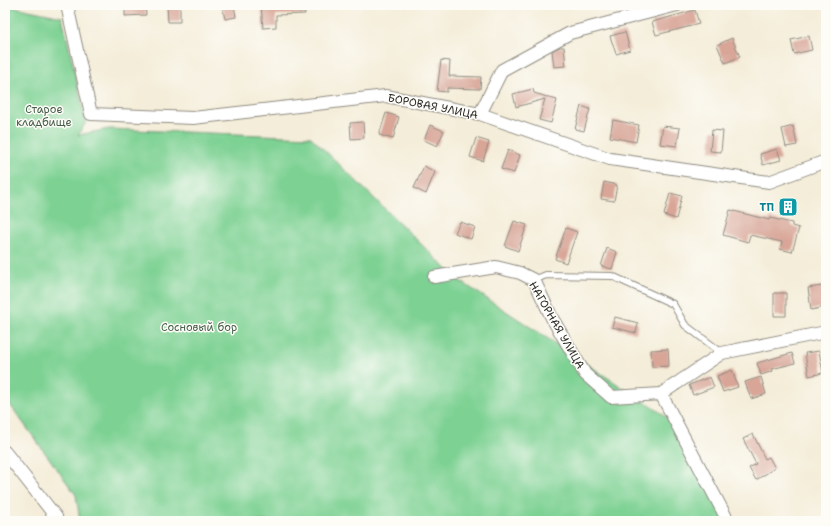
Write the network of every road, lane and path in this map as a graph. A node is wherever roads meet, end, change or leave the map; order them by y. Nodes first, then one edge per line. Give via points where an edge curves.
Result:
1 (67, 5) edge
2 (677, 5) edge
3 (480, 114) junction
4 (826, 161) edge
5 (434, 277) dead end
6 (534, 280) junction
7 (826, 332) edge
8 (722, 353) junction
9 (661, 394) junction
10 (5, 452) edge
11 (53, 521) edge
12 (728, 521) edge

1 - 3 street, БОРОВАЯ УЛИЦА via 91,114 193,118 386,96
2 - 3 street via 570,33 502,70
3 - 4 street, БОРОВАЯ УЛИЦА via 610,159 768,182
5 - 6 street, НАГОРНАЯ УЛИЦА via 496,268 520,273
6 - 8 lane via 546,275 612,276 673,304 685,325
6 - 9 street, НАГОРНАЯ УЛИЦА via 552,318 585,374 611,397
7 - 8 street
8 - 9 street
9 - 12 street
10 - 11 street via 56,516

